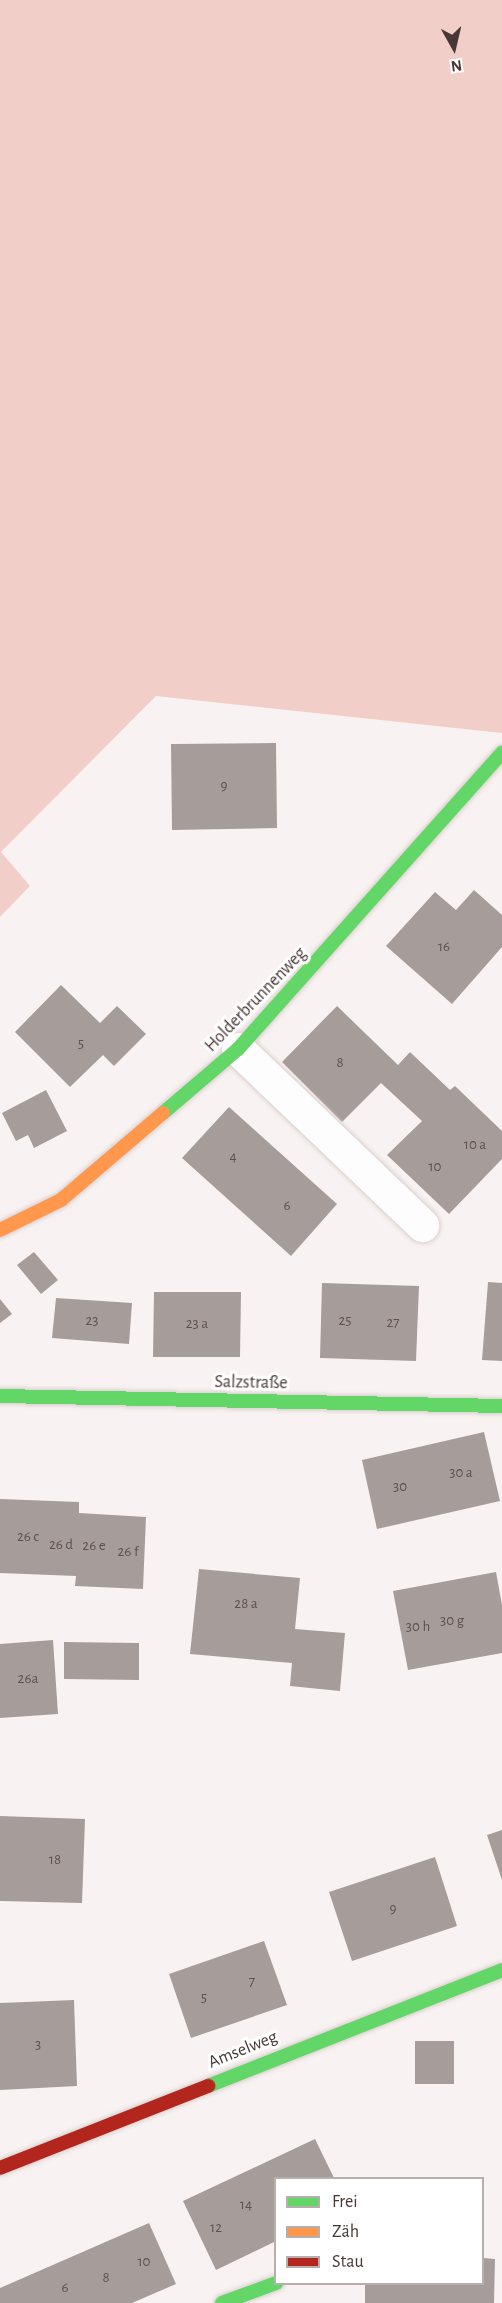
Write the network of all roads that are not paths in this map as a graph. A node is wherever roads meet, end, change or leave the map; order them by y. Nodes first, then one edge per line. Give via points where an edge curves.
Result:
1 (502, 753) edge
2 (238, 1049) junction
3 (422, 1225) dead end
4 (0, 1230) edge
5 (0, 1396) edge
6 (502, 1406) edge
7 (502, 1970) edge
8 (0, 2168) edge
9 (274, 2284) edge
10 (222, 2303) edge

1 - 2 street, Holderbrunnenweg
2 - 3 street
2 - 4 street, Holderbrunnenweg via 62,1200
5 - 6 street, Salzstraße
7 - 8 street, Amselweg
9 - 10 street

